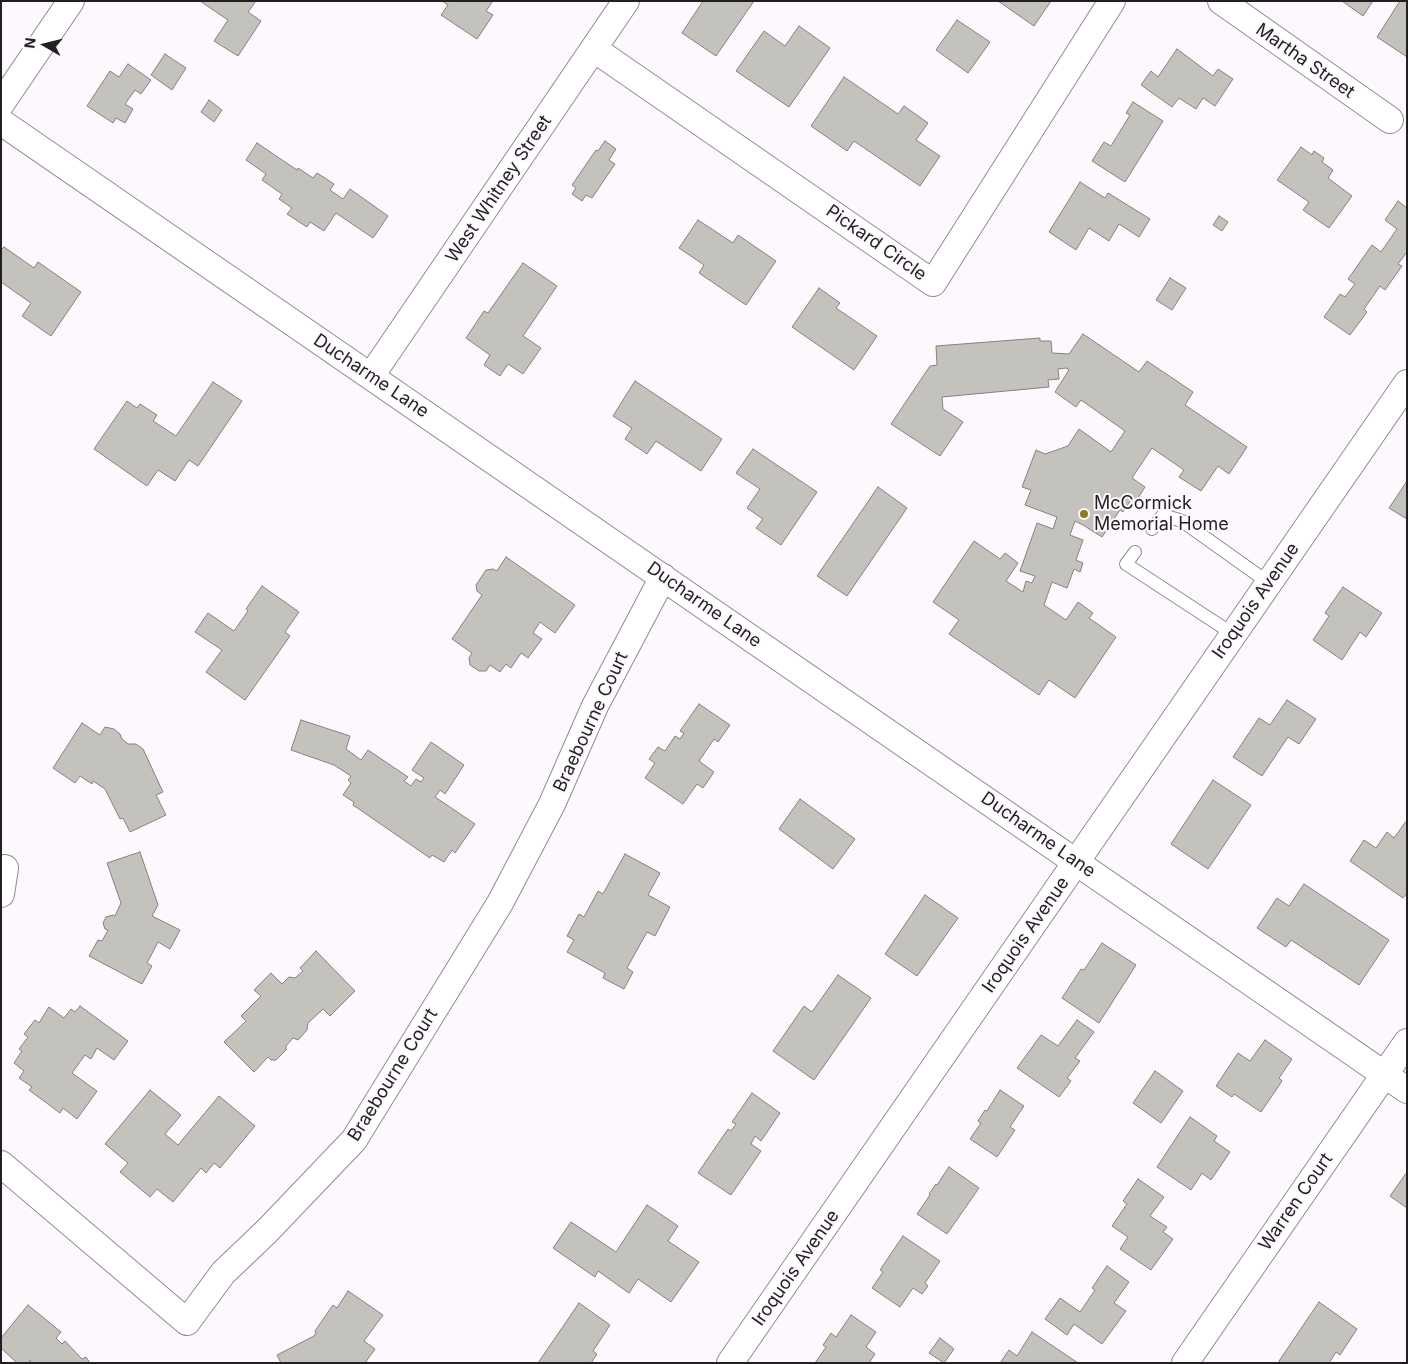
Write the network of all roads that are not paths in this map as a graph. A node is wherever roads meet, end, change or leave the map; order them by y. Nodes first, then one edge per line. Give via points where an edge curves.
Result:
1 (71, 1) edge
2 (626, 1) edge
3 (1112, 1) edge
4 (1221, 1) edge
5 (594, 49) junction
6 (1, 104) edge
7 (1390, 120) dead end
8 (1, 122) edge
9 (371, 376) junction
10 (1407, 383) edge
11 (1152, 529) dead end
12 (1135, 552) dead end
13 (664, 577) junction
14 (1269, 583) junction
15 (1234, 634) junction
16 (1076, 862) junction
17 (5, 868) dead end
18 (1, 894) edge
19 (1407, 1042) edge
20 (1384, 1074) junction
21 (1407, 1090) edge
22 (1, 1164) edge
23 (730, 1363) edge
24 (1185, 1363) edge

1 - 6 street
2 - 5 street, West Whitney Street
3 - 5 street, Pickard Circle via 933,283
4 - 7 street, Martha Street
5 - 9 street, West Whitney Street
8 - 9 street, Ducharme Lane
9 - 13 street, Ducharme Lane
10 - 14 street, Iroquois Avenue
11 - 14 lane via 1163,515 1182,521
12 - 15 lane via 1126,564
13 - 16 street, Ducharme Lane
13 - 22 street, Braebourne Court via 595,706 552,804 500,903 354,1140 268,1231 223,1273 187,1322
14 - 15 street, Iroquois Avenue
15 - 16 street, Iroquois Avenue
16 - 20 street, Ducharme Lane
16 - 23 street, Iroquois Avenue
17 - 18 street
19 - 20 street, Warren Court
20 - 21 street, Ducharme Lane
20 - 24 street, Warren Court

